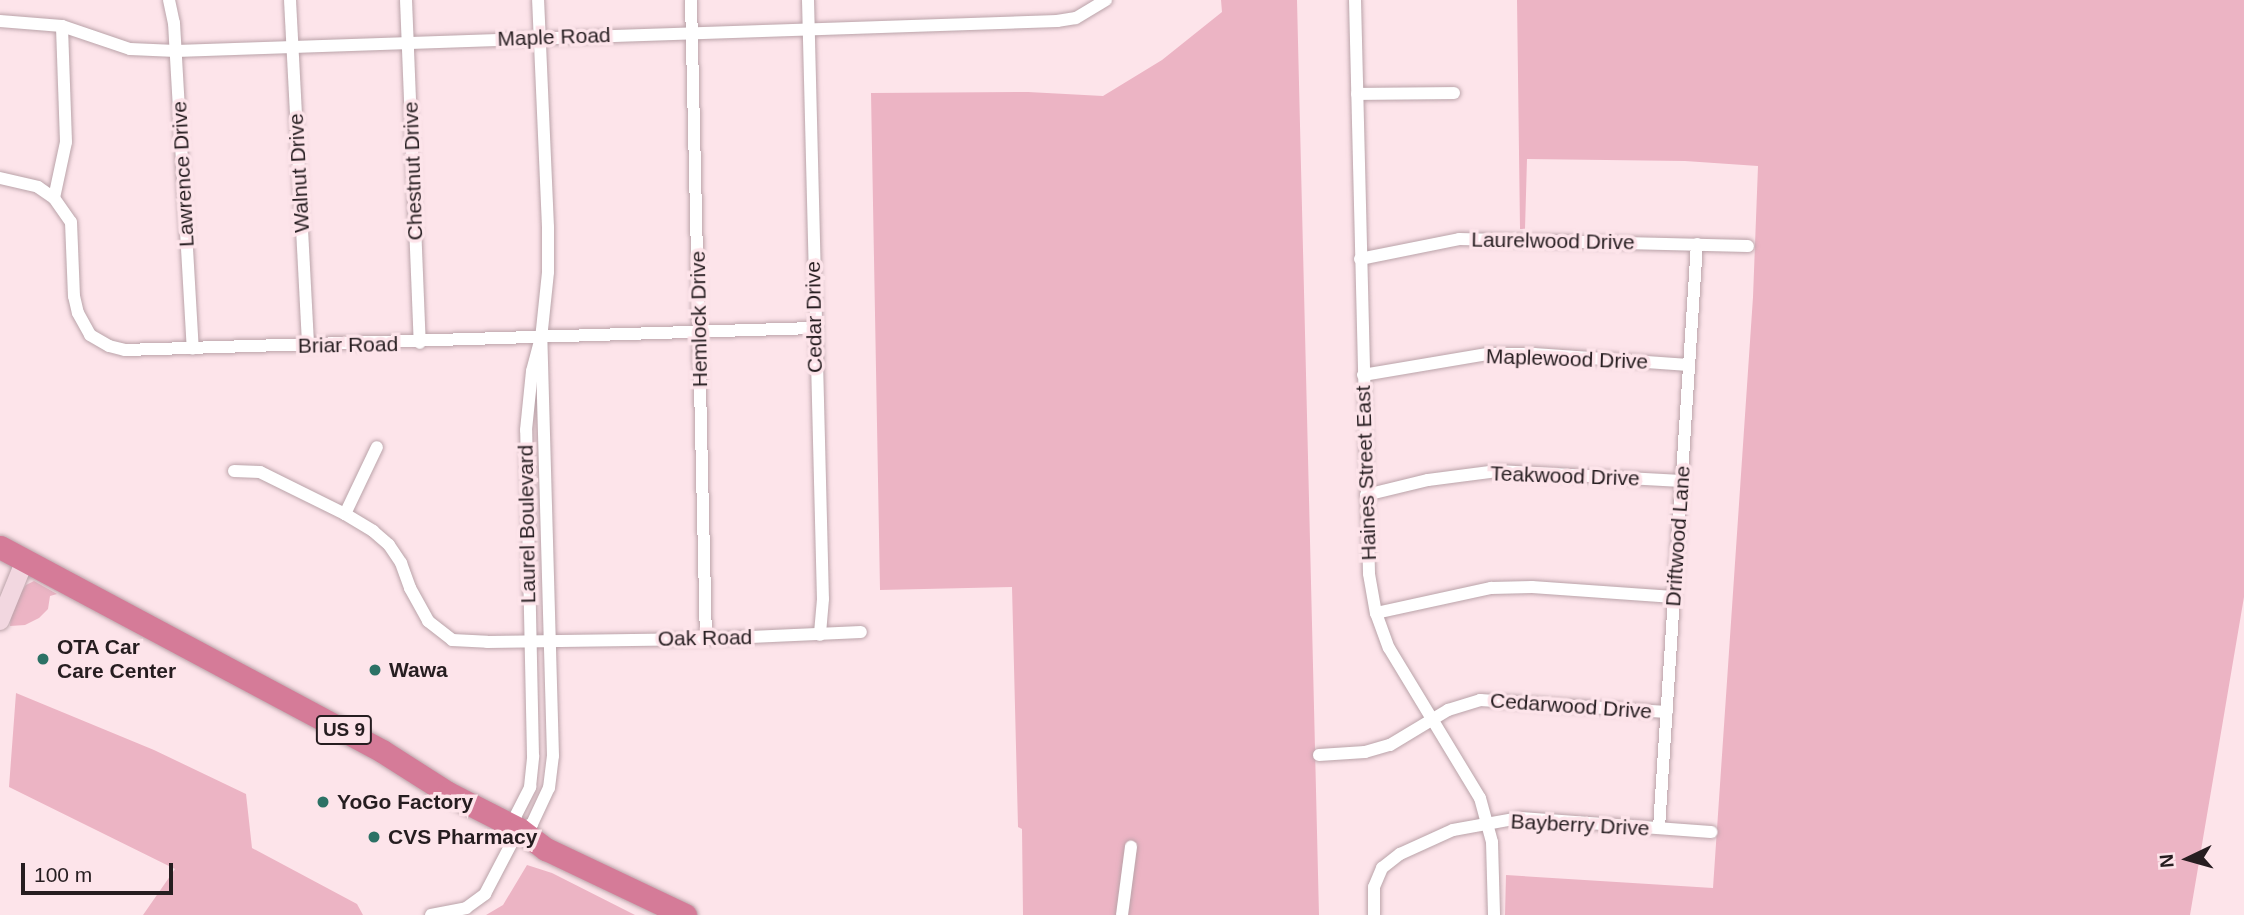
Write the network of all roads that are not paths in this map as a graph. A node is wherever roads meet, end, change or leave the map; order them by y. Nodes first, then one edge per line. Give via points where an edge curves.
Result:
1 (169, 0) edge
2 (290, 0) edge
3 (406, 0) edge
4 (538, 0) edge
5 (691, 0) edge
6 (808, 0) edge
7 (1106, 0) edge
8 (1355, 0) edge
9 (0, 21) edge
10 (62, 26) junction
11 (808, 27) junction
12 (692, 32) junction
13 (540, 38) junction
14 (408, 42) junction
15 (292, 46) junction
16 (176, 51) junction
17 (1454, 93) dead end
18 (1357, 94) junction
19 (0, 178) edge
20 (54, 198) junction
21 (1697, 244) junction
22 (1748, 246) dead end
23 (1360, 258) junction
24 (814, 328) junction
25 (700, 333) junction
26 (541, 339) junction
27 (420, 343) junction
28 (308, 346) junction
29 (193, 348) junction
30 (1689, 365) junction
31 (1363, 375) junction
32 (376, 447) dead end
33 (234, 471) dead end
34 (1682, 481) junction
35 (1366, 495) junction
36 (345, 514) junction
37 (0, 547) edge
38 (25, 560) junction
39 (1675, 597) junction
40 (1376, 613) junction
41 (0, 621) edge
42 (861, 632) dead end
43 (820, 635) junction
44 (706, 639) junction
45 (530, 641) junction
46 (549, 641) junction
47 (550, 710) junction
48 (531, 711) junction
49 (1667, 712) junction
50 (1433, 720) junction
51 (1319, 755) dead end
52 (1488, 823) junction
53 (1659, 828) junction
54 (519, 829) junction
55 (1711, 832) dead end
56 (1131, 847) dead end
57 (431, 915) edge
58 (685, 915) edge
59 (1122, 915) edge
60 (1374, 915) edge
61 (1493, 915) edge

1 - 16 street, Lawrence Drive
2 - 15 street, Walnut Drive
3 - 14 street, Chestnut Drive
4 - 13 street, Laurel Boulevard
5 - 12 street, Hemlock Drive
6 - 11 street, Cedar Drive
7 - 11 street, Maple Road via 1076,18 1057,21
8 - 18 street, Haines Street East
9 - 10 street, Maple Road
10 - 16 street, Maple Road via 130,49
10 - 20 street via 66,142
11 - 12 street, Maple Road
11 - 24 street, Cedar Drive
12 - 13 street, Maple Road
12 - 25 street, Hemlock Drive
13 - 14 street, Maple Road
13 - 26 street, Laurel Boulevard via 548,261
14 - 15 street, Maple Road
14 - 27 street, Chestnut Drive
15 - 16 street, Maple Road
15 - 28 street, Walnut Drive
16 - 29 street, Lawrence Drive
17 - 18 street
18 - 23 street, Haines Street East
19 - 20 street via 38,187
20 - 29 street, Briar Road via 71,222 74,296 90,335 125,350
21 - 22 street, Laurelwood Drive
21 - 23 street, Laurelwood Drive via 1459,239
21 - 30 street, Driftwood Lane
23 - 31 street, Haines Street East
24 - 25 street, Briar Road
24 - 43 street, Cedar Drive via 823,599
25 - 26 street, Briar Road
25 - 44 street, Hemlock Drive
26 - 27 street, Briar Road
26 - 45 street, Laurel Boulevard via 526,412
26 - 46 street, Laurel Boulevard
27 - 28 street, Briar Road
28 - 29 street, Briar Road
30 - 31 street, Maplewood Drive via 1487,354
30 - 34 street, Driftwood Lane
31 - 35 street, Haines Street East
32 - 36 street
33 - 36 street, Oak Road via 260,472
34 - 35 street, Teakwood Drive via 1497,471 1428,480
34 - 39 street, Driftwood Lane
35 - 40 street, Haines Street East via 1369,574
36 - 45 street, Oak Road via 389,545 401,562 419,608 444,635 470,642
37 - 38 highway, US 9
38 - 41 street
38 - 54 highway, US 9
39 - 40 street via 1491,588
39 - 49 street, Driftwood Lane
40 - 50 street, Haines Street East via 1400,668
42 - 43 street, Oak Road
43 - 44 street, Oak Road
44 - 46 street, Oak Road
45 - 46 street, Oak Road
45 - 48 street, Laurel Boulevard
46 - 47 street, Laurel Boulevard
47 - 48 street
47 - 54 street, Laurel Boulevard via 553,756 549,788 531,824
48 - 54 street, Laurel Boulevard via 532,775 515,817
49 - 50 street, Cedarwood Drive via 1480,700 1464,703
49 - 53 street, Driftwood Lane
50 - 51 street, Cedarwood Drive via 1390,745
50 - 52 street, Haines Street East via 1467,773
52 - 53 street, Bayberry Drive via 1520,818
52 - 60 street, Bayberry Drive via 1453,830 1389,862 1374,887
52 - 61 street, Haines Street East via 1494,866
53 - 55 street, Bayberry Drive
54 - 57 street, Laurel Boulevard via 485,894 466,908
54 - 58 highway, US 9 via 557,855
56 - 59 street

